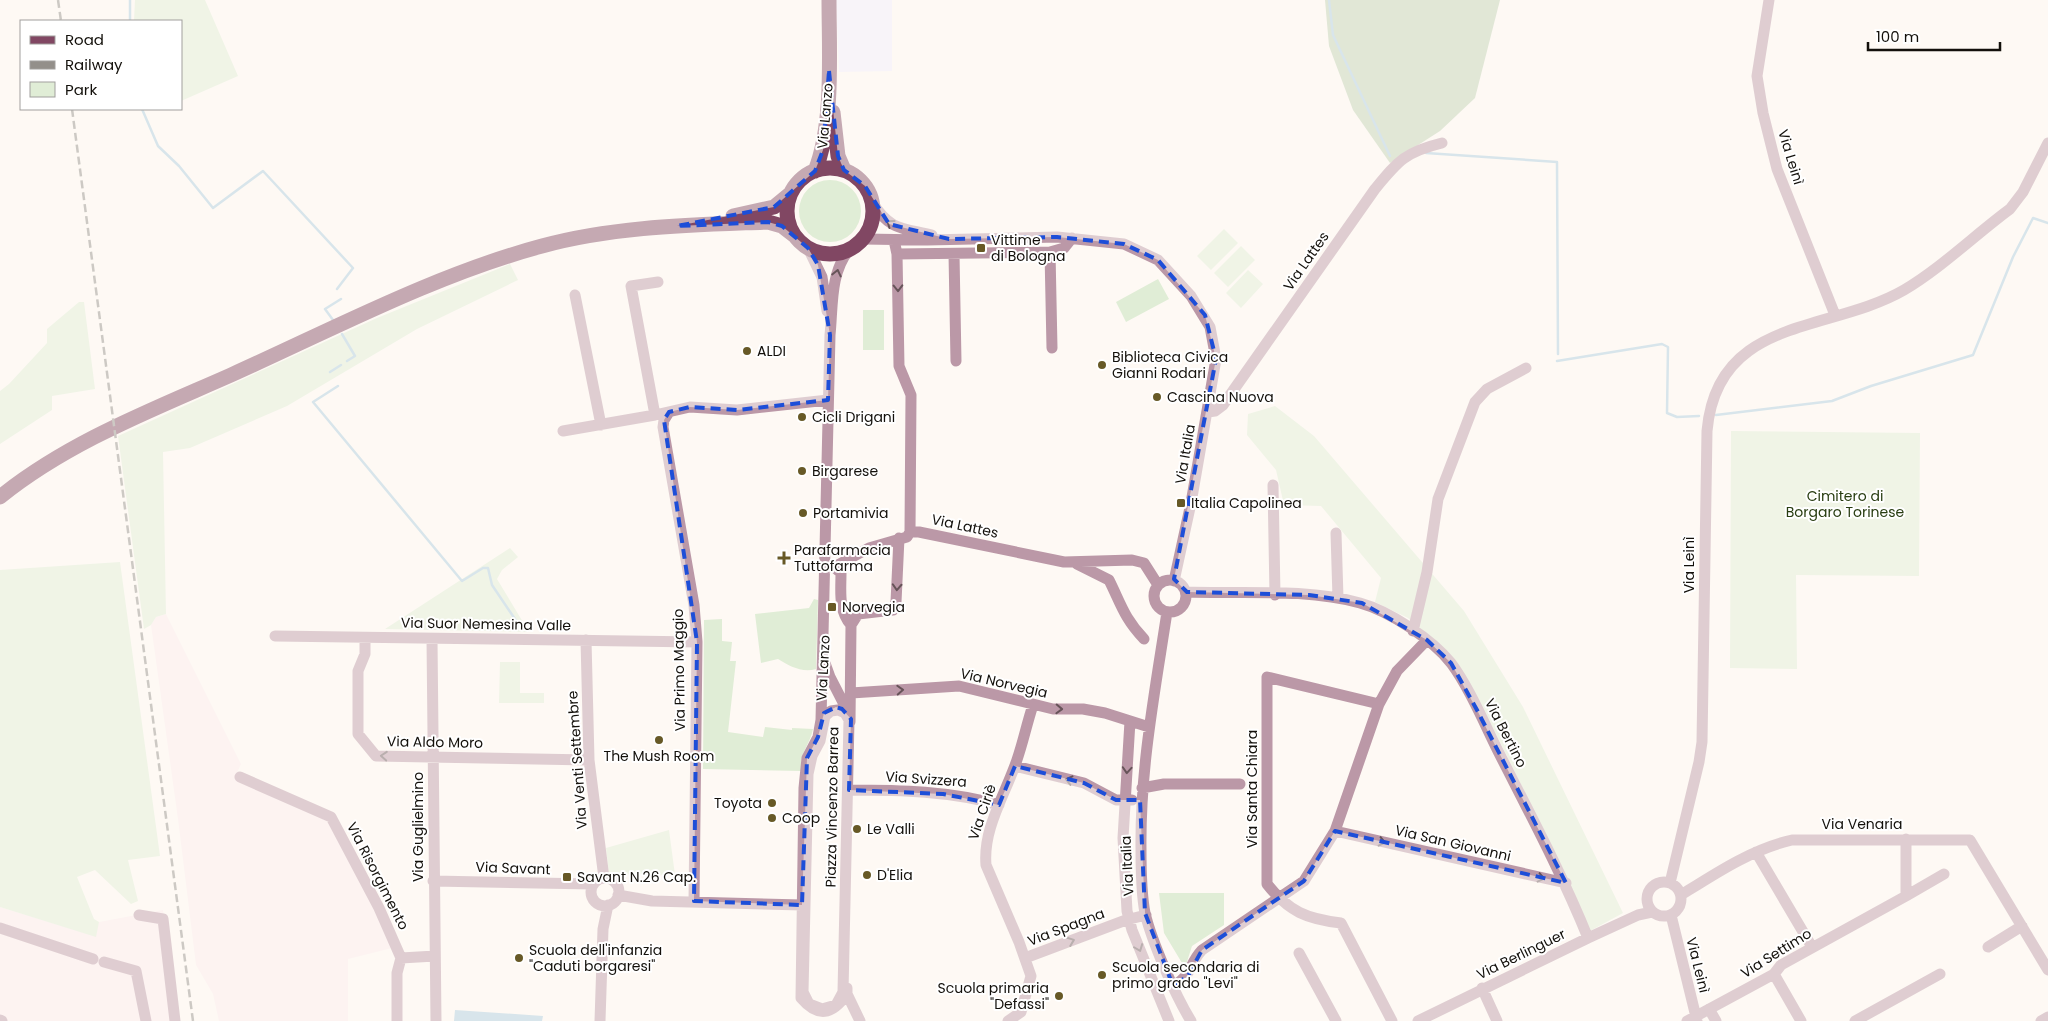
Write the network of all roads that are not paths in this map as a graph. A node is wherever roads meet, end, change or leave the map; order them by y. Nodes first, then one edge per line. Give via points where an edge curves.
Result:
1 (829, 0) edge
2 (1769, 0) edge
3 (829, 71) junction
4 (1442, 143) dead end
5 (2048, 143) edge
6 (844, 170) junction
7 (815, 171) junction
8 (791, 193) junction
9 (872, 202) junction
10 (677, 226) junction
11 (795, 236) junction
12 (1072, 238) junction
13 (863, 239) junction
14 (949, 239) junction
15 (894, 240) junction
16 (808, 248) junction
17 (849, 250) junction
18 (1050, 252) junction
19 (897, 254) junction
20 (954, 254) junction
21 (658, 282) dead end
22 (575, 295) dead end
23 (1834, 315) junction
24 (830, 335) junction
25 (1052, 348) dead end
26 (956, 361) dead end
27 (1526, 368) dead end
28 (828, 400) junction
29 (669, 412) junction
30 (1208, 412) junction
31 (655, 415) junction
32 (601, 425) junction
33 (563, 431) dead end
34 (1273, 485) dead end
35 (0, 496) edge
36 (910, 532) junction
37 (1336, 533) dead end
38 (899, 538) junction
39 (1076, 563) junction
40 (830, 568) junction
41 (1174, 581) junction
42 (1158, 585) junction
43 (1186, 592) junction
44 (1275, 594) junction
45 (1338, 598) junction
46 (1167, 612) junction
47 (851, 625) junction
48 (1413, 631) junction
49 (275, 636) dead end
50 (366, 638) junction
51 (432, 638) junction
52 (1144, 639) dead end
53 (586, 640) junction
54 (1427, 640) junction
55 (697, 642) junction
56 (823, 657) junction
57 (851, 693) junction
58 (1033, 704) junction
59 (1378, 704) junction
60 (821, 718) junction
61 (851, 719) junction
62 (1130, 721) junction
63 (1149, 727) junction
64 (433, 757) junction
65 (589, 760) junction
66 (1015, 766) junction
67 (240, 777) dead end
68 (1240, 784) dead end
69 (1142, 788) junction
70 (849, 790) junction
71 (1125, 800) junction
72 (1140, 800) junction
73 (999, 805) junction
74 (1335, 831) junction
75 (1906, 839) junction
76 (1756, 852) junction
77 (1944, 874) dead end
78 (604, 878) junction
79 (433, 881) junction
80 (1670, 882) junction
81 (1566, 883) junction
82 (593, 884) junction
83 (618, 895) junction
84 (1681, 895) junction
85 (1906, 896) junction
86 (1278, 898) junction
87 (694, 901) junction
88 (603, 905) junction
89 (802, 905) junction
90 (1649, 908) junction
91 (139, 915) dead end
92 (1146, 915) junction
93 (1671, 915) junction
94 (1129, 919) junction
95 (2022, 926) junction
96 (0, 928) edge
97 (1588, 938) junction
98 (1812, 947) junction
99 (1988, 947) dead end
100 (1300, 953) dead end
101 (435, 956) junction
102 (401, 958) junction
103 (1025, 958) junction
104 (2048, 970) edge
105 (1774, 974) junction
106 (1940, 974) dead end
107 (1173, 986) junction
108 (1482, 988) junction
109 (845, 993) junction
110 (810, 1008) junction
111 (1709, 1009) junction
112 (828, 1011) junction
113 (1441, 1016) edge
114 (1188, 1017) edge
115 (2048, 1017) edge
116 (1693, 1019) edge
117 (146, 1021) edge
118 (175, 1021) edge
119 (397, 1021) edge
120 (436, 1021) edge
121 (600, 1021) edge
122 (814, 1021) edge
123 (821, 1021) edge
124 (860, 1021) edge
125 (1008, 1021) edge
126 (1169, 1021) edge
127 (1173, 1021) edge
128 (1336, 1021) edge
129 (1392, 1021) edge
130 (1418, 1021) edge
131 (1497, 1021) edge
132 (1716, 1021) edge
133 (1801, 1021) edge
134 (1855, 1021) edge
135 (2041, 1021) edge

1 - 3 main road
2 - 23 street, Via Leinì via 1758,76 1763,113 1777,170
3 - 6 main road, Via Lanzo via 838,156
3 - 7 main road, Via Lanzo via 823,150
4 - 30 street, Via Lattes via 1416,150 1394,166 1223,405
5 - 23 street, Via Leinì via 2023,192 2010,209 1905,290 1874,304
6 - 7 main road via 824,168
6 - 9 main road via 859,179
7 - 8 main road via 805,176
8 - 10 main road via 767,210
8 - 11 main road via 787,215
9 - 13 main road via 872,222
14 -> 9 street, Via Italia via 897,228 883,219
10 - 11 main road via 768,222 782,226
10 - 35 main road via 577,238 481,265 157,408 67,452
11 - 16 main road
12 - 14 street, Via Italia
12 - 18 street via 1064,248
12 - 30 street, Via Italia via 1124,244 1142,250 1170,270 1195,301 1210,327 1215,348 1216,369
13 - 15 street, Via Italia
13 - 17 main road
14 - 15 street, Via Italia
15 - 19 street
16 - 17 main road via 833,254
16 - 24 street, Via Lanzo via 822,277
24 -> 17 street, Via Lanzo via 838,268
18 - 20 street
18 - 25 street
19 - 20 street
19 -> 36 street via 899,366 911,395
20 - 26 street
21 - 31 street via 631,286
22 - 32 street
23 - 80 street, Via Leinì via 1768,338 1750,350 1724,377 1708,411 1702,742
24 - 28 street, Via Lanzo
27 - 48 street via 1487,389 1475,402 1438,499 1427,572
28 - 29 street via 737,410 698,406
28 - 40 street, Via Lanzo
29 - 31 street
29 - 55 street, Via Primo Maggio via 663,427 694,605
30 - 41 street, Via Italia
31 - 32 street
32 - 33 street
34 - 44 street
36 - 38 street, Via Lattes via 907,537
36 - 39 street, Via Lattes via 924,532
37 - 45 street
38 - 40 street, Via Lattes
38 -> 47 street via 893,610 858,614
39 - 42 street, Via Lattes via 1132,560 1144,563
39 - 52 street, Via Lattes via 1108,580 1121,610
40 - 47 street via 841,573 842,609 844,618
40 - 56 street, Via Lanzo
41 - 42 street
41 - 43 street
42 - 46 street via 1154,600
43 - 44 street, Via Bertino
43 - 46 street via 1182,607
44 - 45 street, Via Bertino
45 - 48 street, Via Bertino via 1362,603
46 - 63 street, Via Italia
47 - 57 street
48 - 54 street, Via Bertino
49 - 50 street, Via Suor Nemesina Valle
50 - 51 street, Via Suor Nemesina Valle
64 -> 50 street, Via Aldo Moro via 376,756 358,734 358,670 365,654
51 - 53 street, Via Suor Nemesina Valle
51 - 64 street, Via Guglielmino
53 - 55 street, Via Suor Nemesina Valle
53 - 65 street, Via Venti Settembre
54 - 59 street via 1397,670
54 - 81 street, Via Bertino via 1451,663
55 - 87 street, Via Primo Maggio
56 - 60 street, Via Lanzo
56 - 61 street
57 -> 58 street, Via Norvegia via 959,686
57 - 61 street
58 -> 62 street, Via Norvegia via 1053,709 1098,712
58 - 66 street, Via Ciriè
59 - 74 street
59 - 86 street, Via Santa Chiara via 1267,677 1267,884
60 - 61 street via 836,707 842,708
60 - 89 street, Via Lanzo via 818,737 807,758
61 - 70 street
62 - 63 street, Via Norvegia
62 -> 71 street, Via Italia
63 - 69 street, Via Italia
64 - 65 street, Via Aldo Moro
64 - 79 street, Via Guglielmino
65 - 78 street, Via Venti Settembre
71 -> 66 street via 1116,800 1084,783
66 - 73 street, Via Ciriè
67 - 102 street, Via Risorgimento via 331,817 380,908
68 - 69 street via 1164,784
69 - 72 street, Via Italia
70 - 73 street, Via Svizzera via 958,796
70 - 109 street
71 - 72 street
71 - 94 street, Via Italia
72 - 92 street, Via Italia via 1141,878
73 - 103 street, Via Ciriè via 987,840 986,865
74 -> 81 street, Via San Giovanni
74 - 86 street via 1304,881
75 - 76 street, Via Venaria via 1792,840
75 - 85 street
75 - 95 street, Via Venaria via 1970,840
76 - 84 street, Via Venaria
76 - 98 street
77 - 85 street, Via Settimo
78 - 82 street
78 - 83 street via 615,883
79 - 82 street, Via Savant
79 - 101 street, Via Guglielmino
80 - 84 street
80 - 90 street via 1659,882 1650,888 1647,893
81 - 97 street, Via Bertino
82 - 88 street via 591,893
83 - 87 street via 652,901
83 - 88 street via 617,899
84 - 93 street via 1678,909
85 - 98 street, Via Settimo
86 - 107 street via 1202,950 1188,976
86 - 129 street via 1301,915 1341,923
87 - 89 street
88 - 121 street
89 - 110 street, Via Lanzo via 800,998
90 - 93 street via 1661,916
90 - 97 street, Via Berlinguer
91 - 118 street via 162,919
92 - 94 street, Via Spagna
92 - 107 street, Via Italia
93 - 116 street, Via Leinì
103 -> 94 street, Via Spagna
94 -> 126 street, Via Italia
95 - 99 street
95 - 104 street
96 - 117 street via 136,972
97 - 108 street, Via Berlinguer
98 - 105 street, Via Settimo via 1781,964
100 - 128 street
101 - 102 street
101 - 120 street
102 - 119 street via 397,973
103 - 125 street, Via Ciriè via 1031,976 1021,1012
105 - 111 street, Via Settimo
105 - 133 street
106 - 134 street
107 - 114 street, Via Italia
108 - 113 street, Via Berlinguer
108 - 131 street
109 - 109 street, Piazza Vincenzo Barrea via 849,720 838,710 826,716 808,774 803,992 810,1004 822,1009 836,1005
109 - 112 street via 839,1006
109 - 124 street
110 - 112 street
110 - 122 street
111 - 116 street, Via Settimo
111 - 132 street
112 - 123 street
113 - 130 street, Via Berlinguer
114 - 127 street
115 - 135 street

